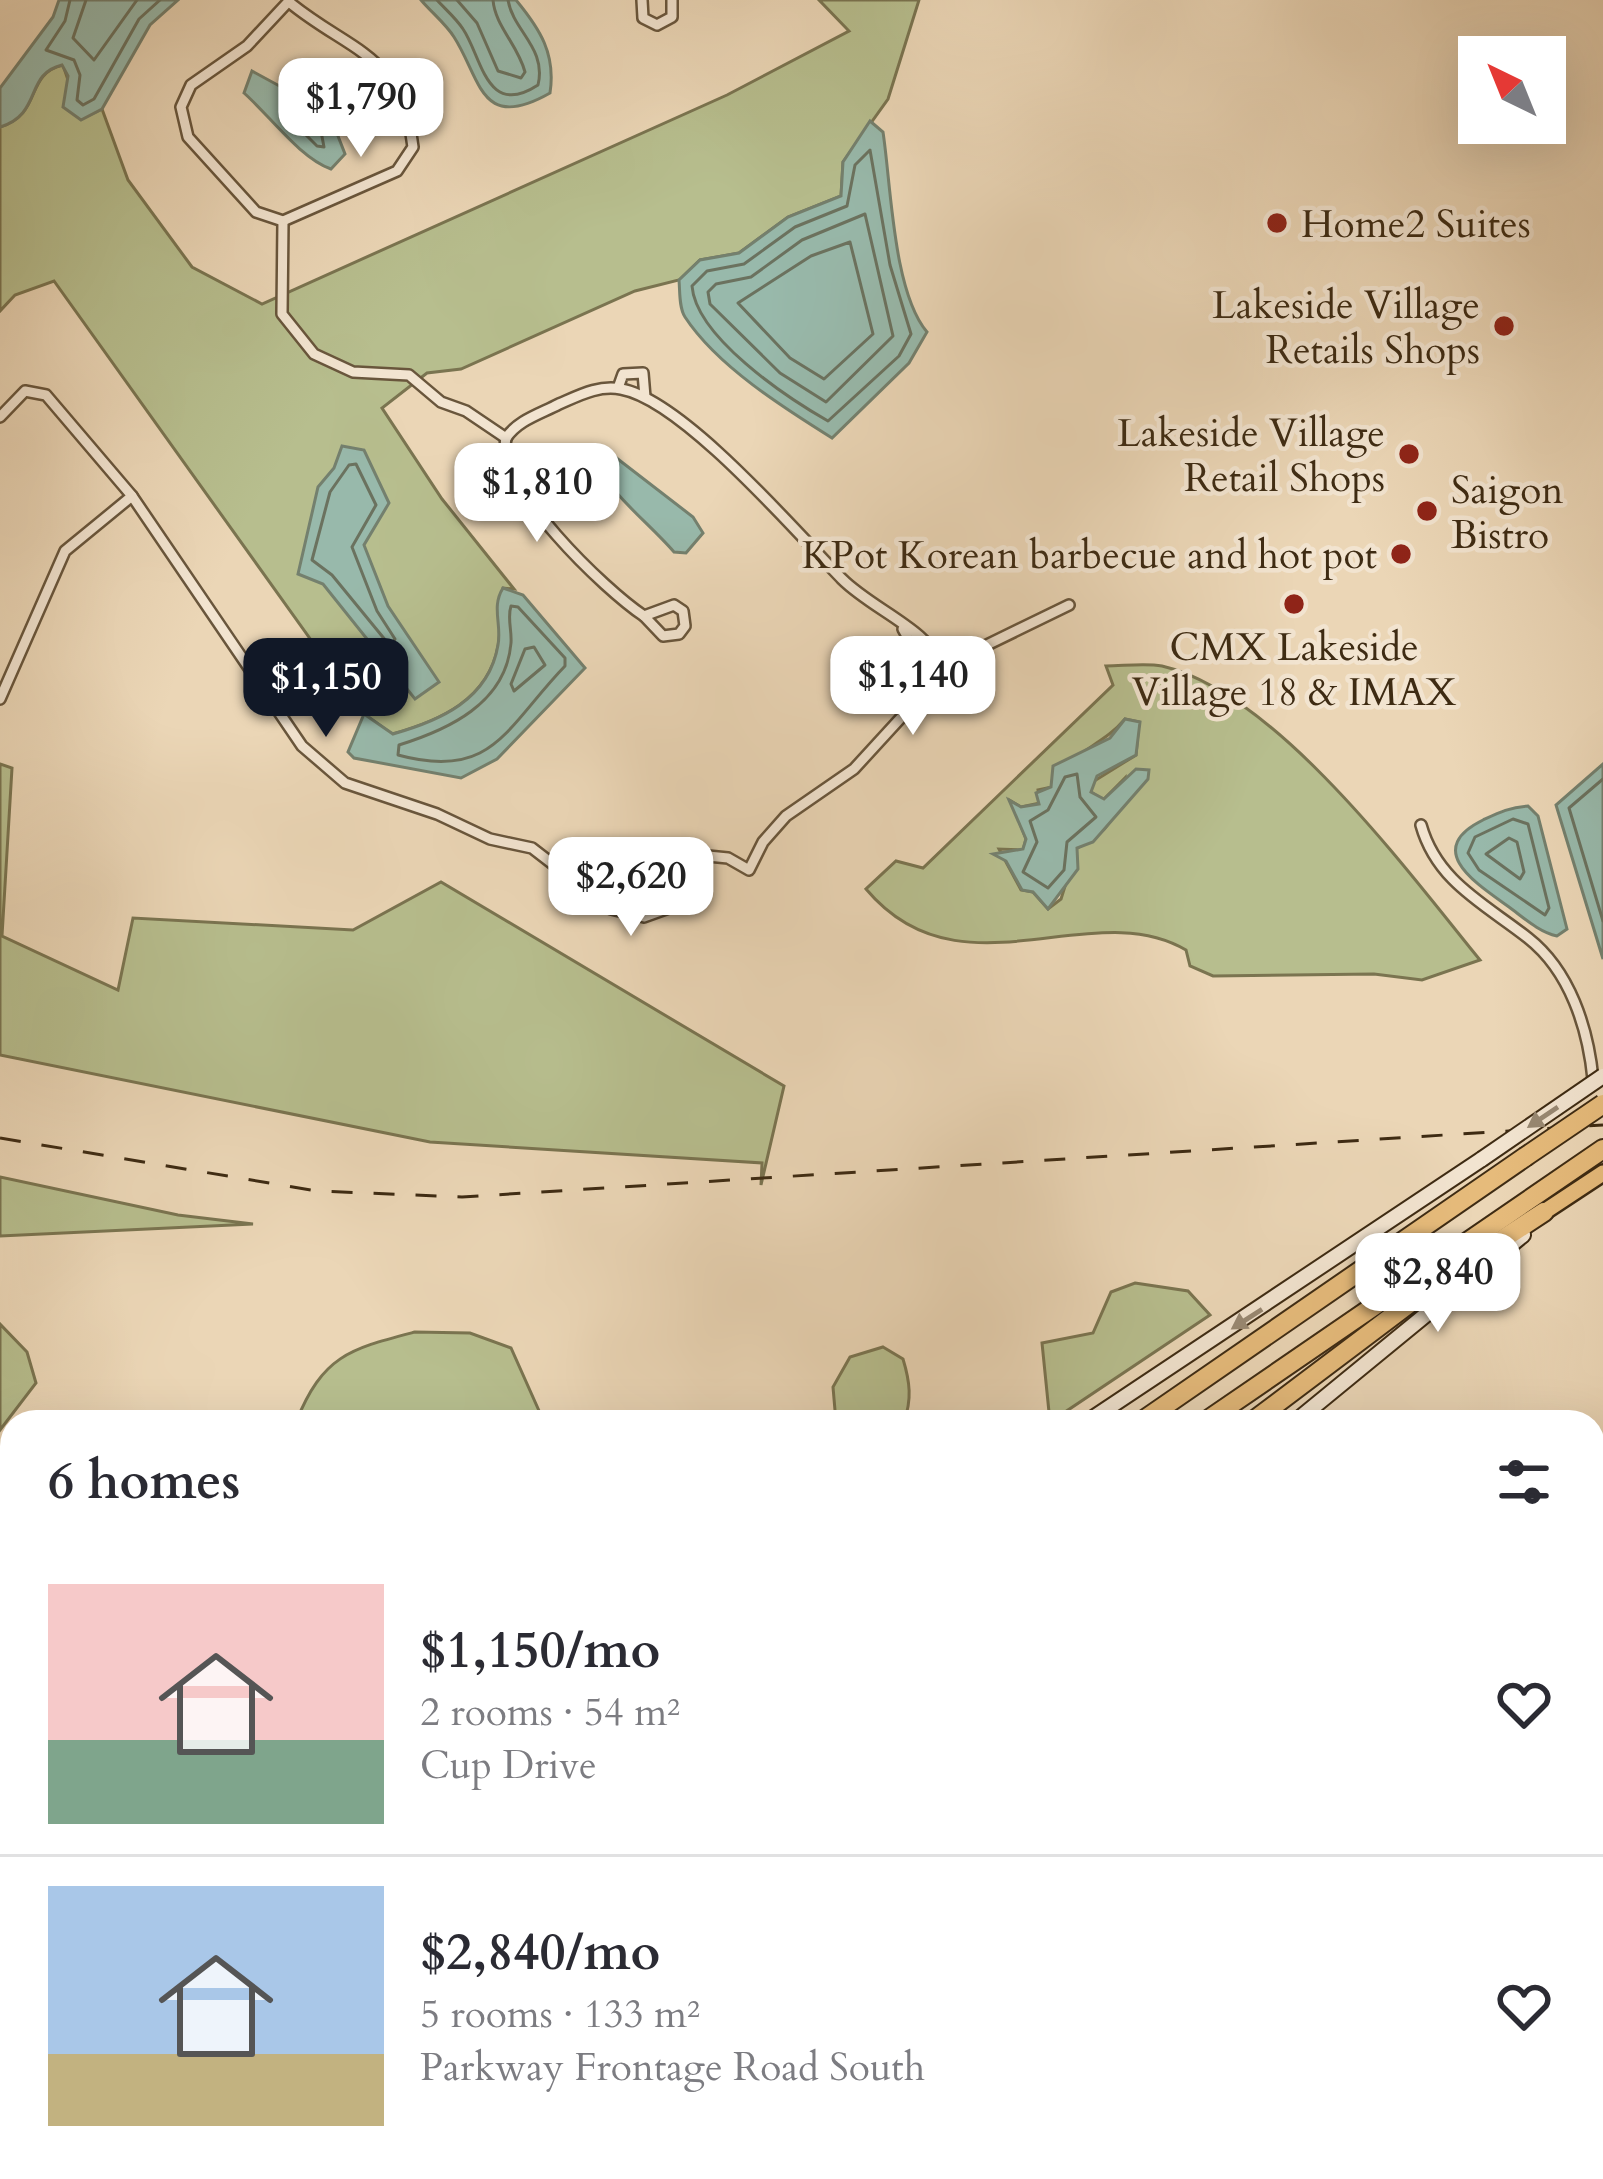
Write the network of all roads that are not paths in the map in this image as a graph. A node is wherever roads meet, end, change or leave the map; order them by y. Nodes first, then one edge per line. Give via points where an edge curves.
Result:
1 (642, 0) edge
2 (672, 0) edge
3 (290, 1) edge
4 (283, 220) junction
5 (617, 388) junction
6 (645, 398) junction
7 (0, 417) edge
8 (506, 438) junction
9 (132, 496) junction
10 (1069, 605) dead end
11 (644, 616) junction
12 (945, 669) junction
13 (0, 699) edge
14 (1421, 825) dead end
15 (682, 886) junction
16 (589, 888) junction
17 (645, 903) junction
18 (649, 916) junction
19 (1603, 1077) edge
20 (1603, 1104) edge
21 (1601, 1151) edge
22 (1603, 1172) edge
23 (1544, 1212) junction
24 (1105, 1410) edge
25 (1158, 1410) edge
26 (1223, 1410) edge
27 (1268, 1410) edge
28 (1309, 1410) edge

1 - 2 street via 643,18 657,25 672,17
3 - 4 street via 247,46 191,85 181,107 188,137 256,212
3 - 4 street via 388,73 413,147 397,171
4 - 8 street via 282,314 314,354 353,372 409,375
5 - 6 street
5 - 6 street via 622,374 643,373
5 - 8 street via 584,392
6 - 12 street via 746,476 847,584 926,642
7 - 9 street via 25,391 46,395
8 - 11 street via 507,463 542,516
9 - 13 street via 65,551
9 - 16 street via 302,746 330,774 532,848
10 - 12 street
11 - 11 street via 663,636 685,626 674,605
12 - 15 street via 854,770 786,817 749,870 708,856
14 - 19 street via 1430,852 1458,886 1546,955 1583,1024 1593,1079
15 - 17 street
15 - 18 street via 669,908
16 - 17 street
16 - 18 street via 611,909
17 - 18 street
19 -> 24 main road, bridge
20 - 25 highway, bridge
21 - 26 highway
22 - 23 main road
23 - 27 highway
23 - 28 main road

